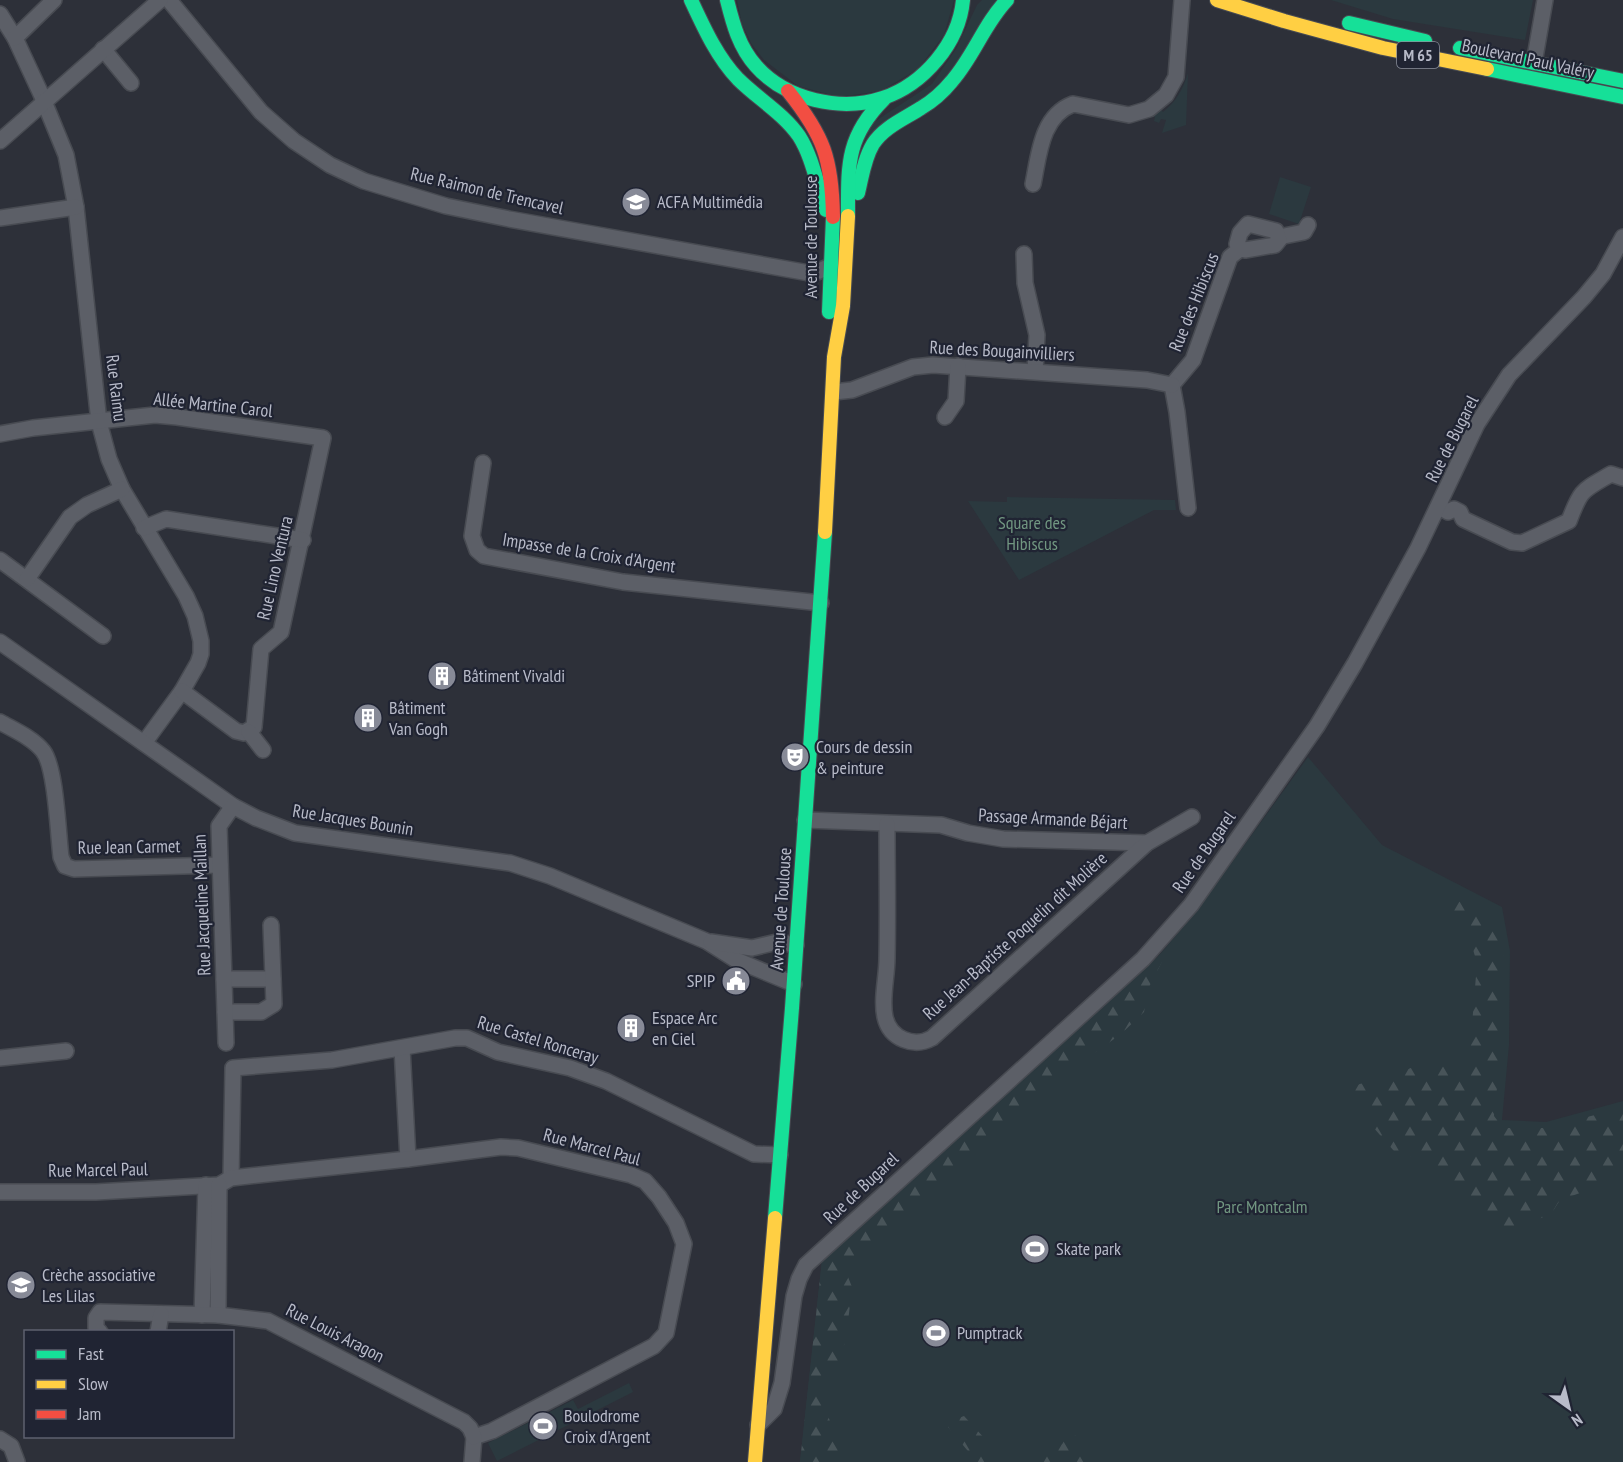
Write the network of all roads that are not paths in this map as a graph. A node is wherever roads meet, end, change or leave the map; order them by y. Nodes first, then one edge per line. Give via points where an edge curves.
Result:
1 (54, 0) edge
2 (160, 0) edge
3 (169, 0) edge
4 (691, 0) edge
5 (727, 0) edge
6 (971, 0) edge
7 (1007, 0) edge
8 (1182, 0) edge
9 (1217, 0) edge
10 (1545, 0) edge
11 (962, 6) edge
12 (0, 14) edge
13 (1332, 19) dead end
14 (15, 38) junction
15 (103, 49) junction
16 (1534, 63) junction
17 (1623, 81) edge
18 (131, 83) dead end
19 (788, 91) junction
20 (1623, 97) edge
21 (884, 99) junction
22 (44, 101) junction
23 (0, 141) edge
24 (1034, 184) dead end
25 (76, 207) junction
26 (0, 218) edge
27 (831, 225) junction
28 (1308, 225) dead end
29 (847, 237) junction
30 (1279, 237) junction
31 (1623, 237) edge
32 (1240, 249) junction
33 (1024, 254) dead end
34 (830, 266) junction
35 (834, 357) junction
36 (958, 366) junction
37 (1035, 371) junction
38 (1172, 385) junction
39 (834, 392) junction
40 (945, 417) dead end
41 (99, 422) junction
42 (0, 434) edge
43 (323, 438) joint
44 (483, 463) dead end
45 (1623, 478) edge
46 (122, 489) junction
47 (1188, 508) dead end
48 (1443, 509) junction
49 (144, 528) junction
50 (303, 540) junction
51 (0, 560) edge
52 (27, 579) junction
53 (821, 603) junction
54 (103, 636) dead end
55 (0, 642) edge
56 (182, 691) junction
57 (0, 722) edge
58 (249, 732) junction
59 (144, 742) junction
60 (263, 750) dead end
61 (233, 806) junction
62 (1192, 817) dead end
63 (805, 820) junction
64 (887, 824) junction
65 (1147, 843) junction
66 (220, 865) junction
67 (271, 925) dead end
68 (705, 941) junction
69 (796, 945) junction
70 (762, 946) junction
71 (757, 969) junction
72 (224, 979) junction
73 (273, 980) junction
74 (794, 984) junction
75 (225, 1012) junction
76 (226, 1043) dead end
77 (402, 1048) junction
78 (66, 1051) dead end
79 (0, 1058) edge
80 (780, 1155) junction
81 (408, 1159) junction
82 (219, 1183) junction
83 (0, 1192) edge
84 (160, 1314) junction
85 (202, 1315) junction
86 (218, 1315) junction
87 (98, 1330) edge
88 (158, 1330) edge
89 (758, 1425) junction
90 (474, 1437) junction
91 (0, 1439) edge
92 (17, 1462) edge
93 (472, 1462) edge
94 (755, 1462) edge

1 - 14 street
2 - 15 street
3 - 34 street, Rue Raimon de Trencavel via 261,112 294,141 364,182 446,206 562,229 809,273
4 - 27 main road via 723,61 743,85 795,130 806,150
5 - 19 main road via 743,48 770,80
6 - 11 main road
7 - 29 main road via 988,22 964,66 949,84 874,142
8 - 24 street via 1176,77 1166,95 1149,109 1129,115 1073,104 1065,107 1043,136
9 - 20 main road, Boulevard Paul Valéry / M 65 via 1383,48
10 - 16 street
11 - 21 main road via 948,45 936,63 912,84
12 - 14 street, Rue Raimu
13 - 16 main road, Boulevard Paul Valéry / M 65
14 - 22 street, Rue Raimu
15 - 18 street
15 - 22 street
16 - 17 main road, Boulevard Paul Valéry / M 65
19 - 21 main road via 806,99 845,106
19 - 27 main road, Avenue de Toulouse via 821,138 831,174
21 - 29 main road, Avenue de Toulouse via 866,117 851,152
22 - 23 street
22 - 25 street, Rue Raimu via 66,155
25 - 26 street
25 - 41 street, Rue Raimu
27 - 34 main road, Avenue de Toulouse
28 - 30 street, Rue des Hibiscus via 1304,232
29 - 35 main road, Avenue de Toulouse via 841,333
30 - 32 street, Rue des Hibiscus via 1275,245
30 - 32 street, Rue des Hibiscus via 1276,231 1248,224 1240,233
31 - 48 street, Rue de Bugarel via 1597,282 1509,375 1477,424
32 - 38 street, Rue des Hibiscus via 1230,257 1193,360
33 - 37 street via 1025,283 1036,335
34 - 35 main road, Avenue de Toulouse via 829,334
35 - 39 main road, Avenue de Toulouse
36 - 37 street, Rue des Bougainvilliers
36 - 39 street, Rue des Bougainvilliers via 912,367 852,390
36 - 40 street via 956,400
37 - 38 street, Rue des Bougainvilliers
38 - 47 street
39 - 53 main road, Avenue de Toulouse
41 - 42 street, Allée Martine Carol
41 - 43 street, Allée Martine Carol via 155,415
41 - 46 street, Rue Raimu
43 - 50 street, Rue Lino Ventura
44 - 53 street, Impasse de la Croix d'Argent via 472,536 484,556 623,582
45 - 48 street via 1611,474 1583,491 1569,521 1522,543 1463,519 1454,509
46 - 49 street, Rue Raimu
46 - 52 street via 70,517
48 - 89 street, Rue de Bugarel via 1317,726 1191,905 1143,959 806,1265 795,1296 782,1383 774,1409
49 - 50 street via 166,519
49 - 56 street, Rue Raimu via 186,596 201,641 198,663
50 - 58 street, Rue Lino Ventura via 281,632 261,649 257,715 255,727
51 - 52 street
52 - 54 street
53 - 63 main road, Avenue de Toulouse
55 - 59 street, Rue Jacques Bounin
56 - 58 street via 236,730
56 - 59 street, Rue Raimu
57 - 66 street, Rue Jean Carmet via 45,753 65,866 74,869
58 - 60 street
59 - 61 street, Rue Jacques Bounin
61 - 66 street, Rue Jacqueline Maillan via 219,826
61 - 68 street, Rue Jacques Bounin via 295,833 510,863
62 - 65 street, Rue Jean-Baptiste Poquelin dit Molière
63 - 64 street
63 - 69 main road, Avenue de Toulouse
64 - 65 street, Passage Armande Béjart via 941,825 1003,839
64 - 65 street, Rue Jean-Baptiste Poquelin dit Molière via 885,1016 894,1033 912,1042 926,1041 946,1026
66 - 72 street, Rue Jacqueline Maillan
67 - 73 street
68 - 70 street, Rue Jacques Bounin
68 - 71 street, Rue Jacques Bounin
69 - 70 street, Rue Jacques Bounin via 777,942
69 - 74 main road, Avenue de Toulouse
70 - 71 street
71 - 74 street, Rue Jacques Bounin
72 - 73 street
72 - 75 street, Rue Jacqueline Maillan
73 - 75 street via 274,1004 261,1012
74 - 80 main road, Avenue de Toulouse
75 - 76 street, Rue Jacqueline Maillan
77 - 80 street, Rue Castel Ronceray via 467,1038 498,1052 570,1068 606,1081 754,1154
77 - 81 street
77 - 82 street, Rue Castel Ronceray via 332,1060 233,1068
78 - 79 street
80 - 89 main road, Avenue de Toulouse
81 - 82 street, Rue Marcel Paul
81 - 90 street, Rue Marcel Paul via 518,1148 631,1175 645,1181 659,1197 684,1244 666,1332 654,1346
82 - 83 street, Rue Marcel Paul via 104,1192
82 - 85 street
82 - 86 street
84 - 85 street, Rue Louis Aragon
84 - 87 street, Rue Louis Aragon via 100,1312 96,1318
84 - 88 street
85 - 86 street, Rue Louis Aragon
86 - 90 street, Rue Louis Aragon via 268,1321 465,1422
89 - 94 main road, Avenue de Toulouse
90 - 93 street
91 - 92 street via 10,1446

